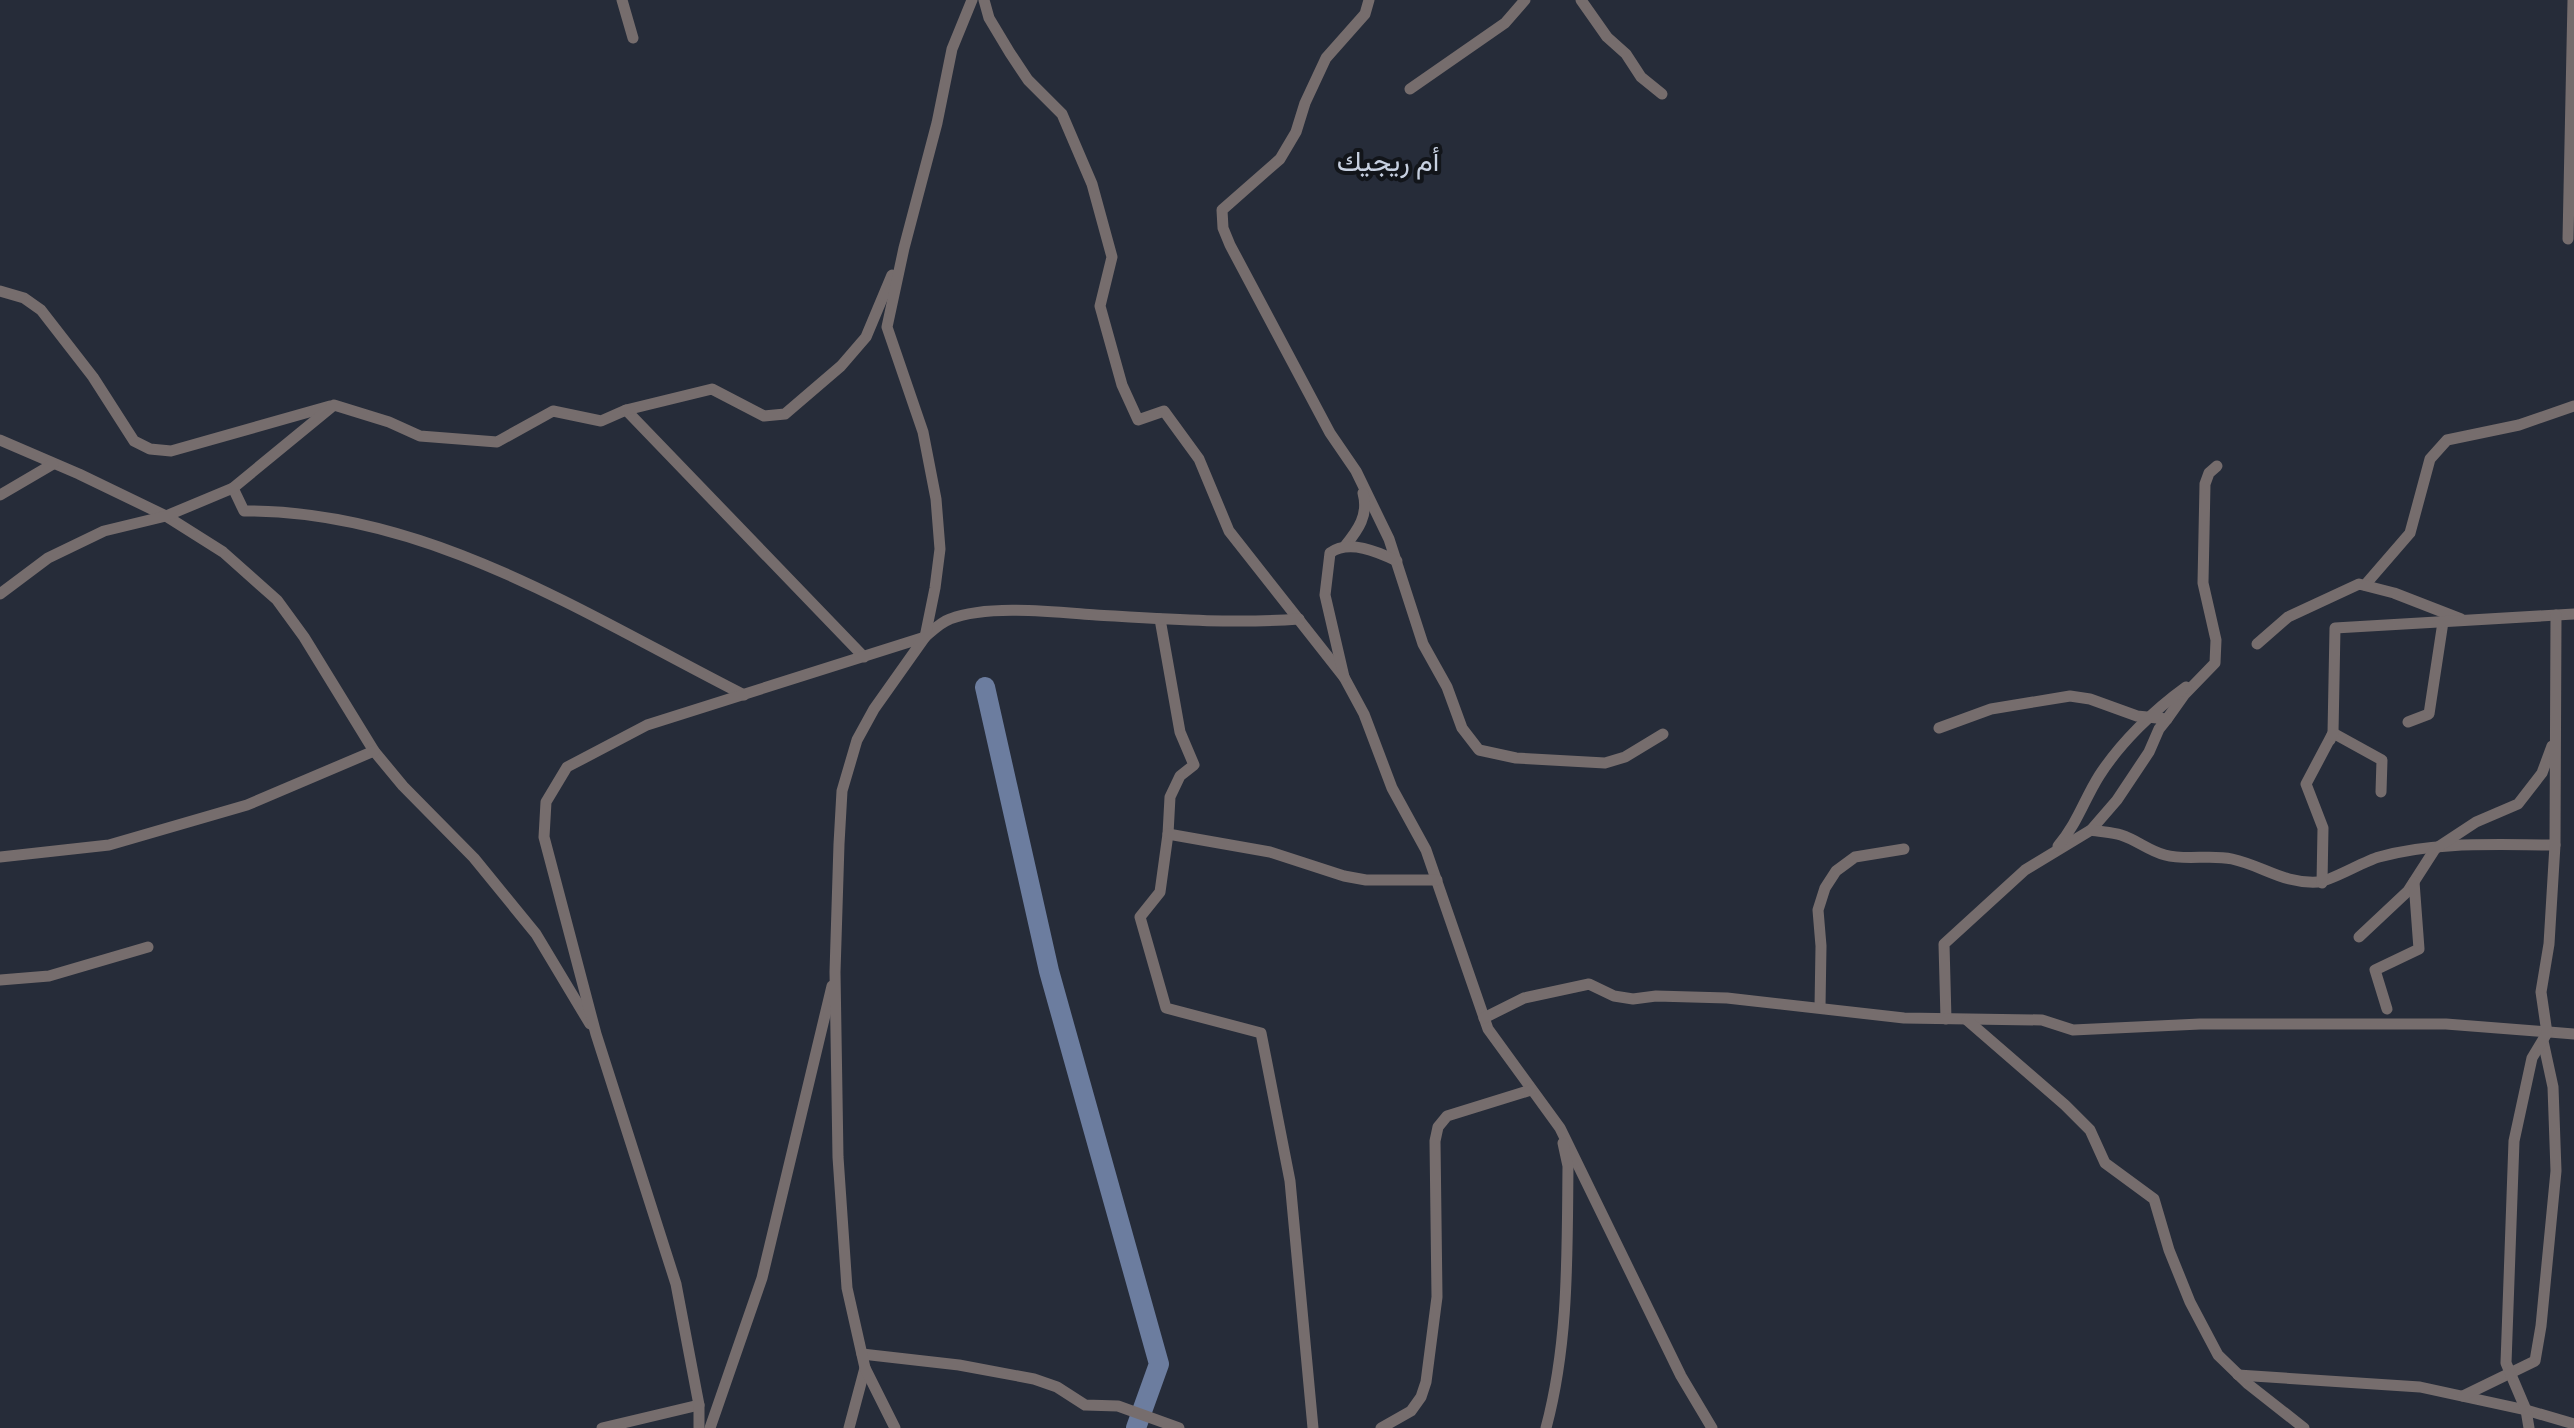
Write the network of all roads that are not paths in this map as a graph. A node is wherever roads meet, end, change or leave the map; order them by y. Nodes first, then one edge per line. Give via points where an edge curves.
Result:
1 (622, 0) edge
2 (972, 0) edge
3 (984, 0) edge
4 (1369, 0) edge
5 (1525, 0) edge
6 (1581, 0) edge
7 (2573, 0) edge
8 (633, 38) dead end
9 (1410, 89) dead end
10 (1662, 94) dead end
11 (2568, 239) dead end
12 (904, 248) junction
13 (0, 291) edge
14 (334, 405) junction
15 (2574, 406) edge
16 (626, 410) junction
17 (0, 440) edge
18 (53, 464) junction
19 (2217, 466) dead end
20 (1356, 471) junction
21 (233, 488) junction
22 (0, 495) edge
23 (166, 516) junction
24 (1345, 546) junction
25 (1397, 561) junction
26 (2365, 585) junction
27 (0, 594) edge
28 (2574, 614) edge
29 (2556, 615) junction
30 (1160, 619) junction
31 (1299, 619) junction
32 (2465, 620) junction
33 (2443, 622) junction
34 (925, 637) junction
35 (2257, 644) dead end
36 (864, 657) junction
37 (1344, 677) junction
38 (2202, 677) junction
39 (744, 695) junction
40 (2152, 718) junction
41 (2167, 719) junction
42 (2408, 722) dead end
43 (1939, 728) dead end
44 (2333, 733) junction
45 (1663, 734) dead end
46 (2556, 738) junction
47 (374, 751) junction
48 (2381, 792) dead end
49 (2091, 830) junction
50 (1168, 834) junction
51 (2555, 845) junction
52 (1904, 849) dead end
53 (2435, 849) junction
54 (2050, 855) junction
55 (0, 857) edge
56 (1437, 880) junction
57 (2414, 881) junction
58 (2324, 882) junction
59 (2359, 937) dead end
60 (148, 947) dead end
61 (835, 972) junction
62 (0, 980) edge
63 (1820, 1007) junction
64 (2387, 1009) dead end
65 (1484, 1018) junction
66 (1946, 1019) junction
67 (1967, 1020) junction
68 (596, 1034) junction
69 (2574, 1034) edge
70 (2545, 1037) junction
71 (1531, 1090) junction
72 (1560, 1128) junction
73 (862, 1354) junction
74 (865, 1368) junction
75 (2510, 1373) junction
76 (2238, 1375) junction
77 (2463, 1396) junction
78 (699, 1405) junction
79 (2526, 1410) junction
80 (2574, 1424) edge
81 (602, 1428) edge
82 (699, 1428) edge
83 (710, 1428) edge
84 (849, 1428) edge
85 (895, 1428) edge
86 (1179, 1428) edge
87 (1313, 1428) edge
88 (1381, 1428) edge
89 (1546, 1428) edge
90 (1712, 1428) edge
91 (2304, 1428) edge
92 (2529, 1428) edge

1 - 8 street
2 - 12 street via 952,49
3 - 31 street via 989,18 1028,80 1062,114 1092,184 1112,257 1100,306 1122,385 1138,420 1164,411 1199,459 1229,531
4 - 20 street via 1365,14 1326,58 1280,159 1222,210 1223,228 1250,285
5 - 9 street via 1505,23
6 - 10 street via 1641,77
7 - 11 street
12 - 16 street via 866,337 785,414 764,416 712,389
12 - 34 street via 887,327 923,432 936,499 940,549
13 - 14 street via 41,310 134,441 150,449 171,451
14 - 16 street via 420,436 497,442 553,411 601,421
14 - 21 street
15 - 26 street via 2519,425 2447,440 2430,459 2410,533
16 - 36 street
17 - 18 street
18 - 22 street
18 - 23 street
19 - 38 street via 2205,484 2203,583 2216,640 2215,663
20 - 24 street via 1365,507
20 - 25 street
21 - 23 street
21 - 39 street via 244,511 335,518 401,533 492,566
23 - 27 street via 104,531 48,558
23 - 47 street via 223,552 277,600
24 - 25 street
24 - 37 street via 1330,553 1325,579
25 - 45 street via 1423,644 1462,728 1479,750 1516,758 1605,763
26 - 32 street
26 - 35 street via 2288,617
28 - 29 street
29 - 32 street
29 - 46 street
30 - 31 street
30 - 34 street via 1034,611 970,614 947,619
30 - 50 street via 1180,732 1194,765 1180,776 1170,797
31 - 37 street
32 - 33 street
33 - 42 street via 2429,714
33 - 44 street via 2335,628
34 - 36 street
34 - 61 street via 857,740 842,791
36 - 39 street
37 - 56 street
38 - 40 street
38 - 41 street
39 - 68 street via 647,725 567,767 546,802 544,837
40 - 41 street
40 - 43 street via 2070,696 1991,709
40 - 54 street via 2112,758 2072,831
41 - 49 street via 2117,800
44 - 48 street via 2382,760
44 - 58 street via 2309,779 2324,823
46 - 51 street
46 - 53 street via 2542,773 2518,804 2476,822
47 - 55 street via 247,805 109,845
47 - 68 street via 536,934
49 - 54 street
49 - 58 street via 2121,835 2164,855 2229,858 2286,881
50 - 56 street via 1270,852 1366,880
50 - 87 street via 1160,892 1140,917 1166,1008 1261,1033 1290,1181
51 - 53 street
51 - 70 street via 2541,992
52 - 63 street via 1855,857 1825,888 1818,910
53 - 57 street
53 - 58 street via 2380,857
54 - 66 street via 2025,870 1944,944
56 - 65 street
57 - 59 street
57 - 64 street via 2419,949 2375,970
60 - 62 street via 49,976
61 - 73 street via 838,1157 847,1288
61 - 83 street via 762,1278
63 - 65 street via 1727,998 1633,999 1589,984 1524,998
63 - 66 street
65 - 71 street
66 - 67 street
67 - 70 street via 2042,1020 2073,1030 2446,1024
67 - 76 street via 2090,1130 2105,1163 2154,1199 2190,1302 2218,1355
68 - 78 street via 676,1284
69 - 70 street
70 - 75 street via 2532,1058 2514,1141 2506,1363
70 - 75 street via 2556,1171 2541,1326 2535,1361
71 - 72 street
71 - 88 street via 1453,1113 1438,1127 1436,1310 1426,1382 1411,1411
72 - 89 street via 1568,1166 1565,1320
72 - 90 street via 1675,1364
73 - 74 street
73 - 86 street via 1034,1379 1085,1405 1118,1406
74 - 84 street
74 - 85 street
75 - 77 street
75 - 79 street
76 - 77 street via 2420,1387
76 - 91 street
77 - 79 street
78 - 81 street
78 - 82 street
79 - 80 street
79 - 92 street

